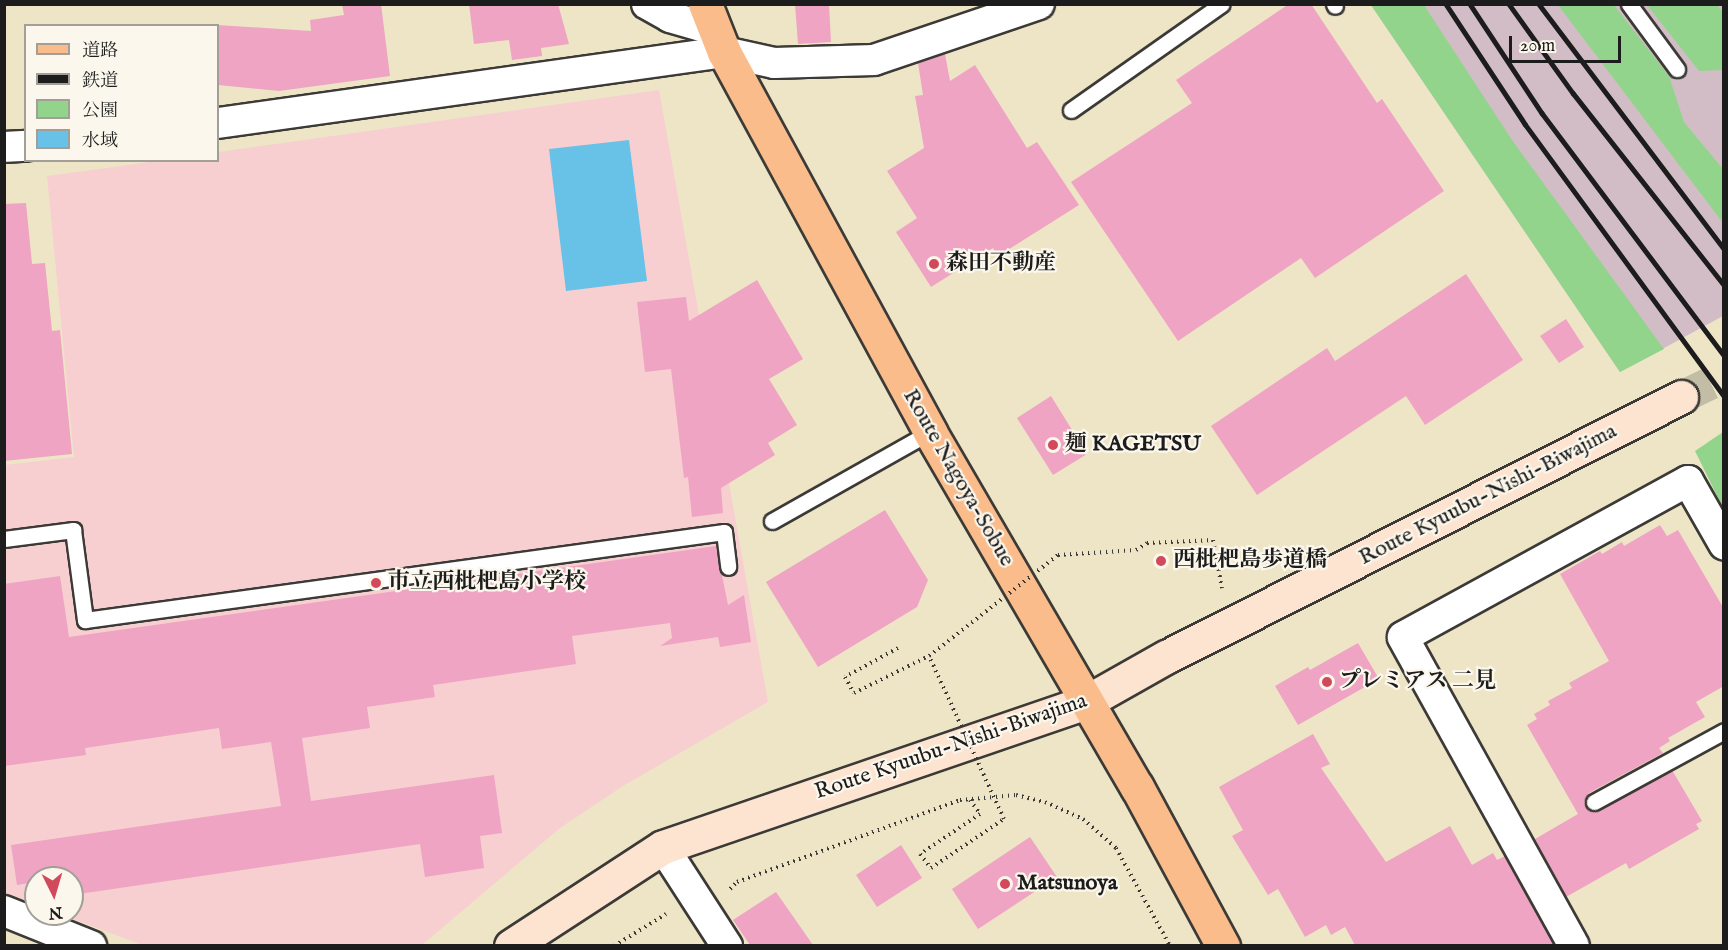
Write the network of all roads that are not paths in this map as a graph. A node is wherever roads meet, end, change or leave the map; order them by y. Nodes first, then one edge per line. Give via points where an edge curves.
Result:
1 (647, 4) edge
2 (1039, 4) edge
3 (1222, 4) edge
4 (1629, 4) edge
5 (715, 29) edge
6 (1677, 69) dead end
7 (1071, 110) dead end
8 (219, 123) edge
9 (24, 146) edge
10 (4, 147) edge
11 (1681, 397) tunnel mouth
12 (930, 432) junction
13 (772, 520) dead end
14 (4, 539) edge
15 (1724, 544) edge
16 (728, 567) dead end
17 (1086, 702) junction
18 (1724, 730) edge
19 (1594, 802) dead end
20 (663, 847) junction
21 (4, 911) edge
22 (90, 945) edge
23 (511, 945) edge
24 (727, 945) edge
25 (1223, 945) edge
26 (1574, 945) edge

1 - 5 street via 670,17
2 - 5 street via 874,60 774,63
3 - 7 lane
4 - 6 lane
5 - 8 street
5 - 12 main road, Route Nagoya-Sobue
9 - 10 street
11 - 17 main road, Route Kyuubu-Nishi-Biwajima via 1176,652
12 - 13 lane
12 - 17 main road, Route Nagoya-Sobue
14 - 16 lane via 73,530 85,620 724,532
15 - 26 street via 1688,481 1403,637
17 - 20 main road, Route Kyuubu-Nishi-Biwajima
17 - 25 main road, Route Nagoya-Sobue
18 - 19 lane
20 - 23 main road, Route Kyuubu-Nishi-Biwajima
20 - 24 street
21 - 22 street

